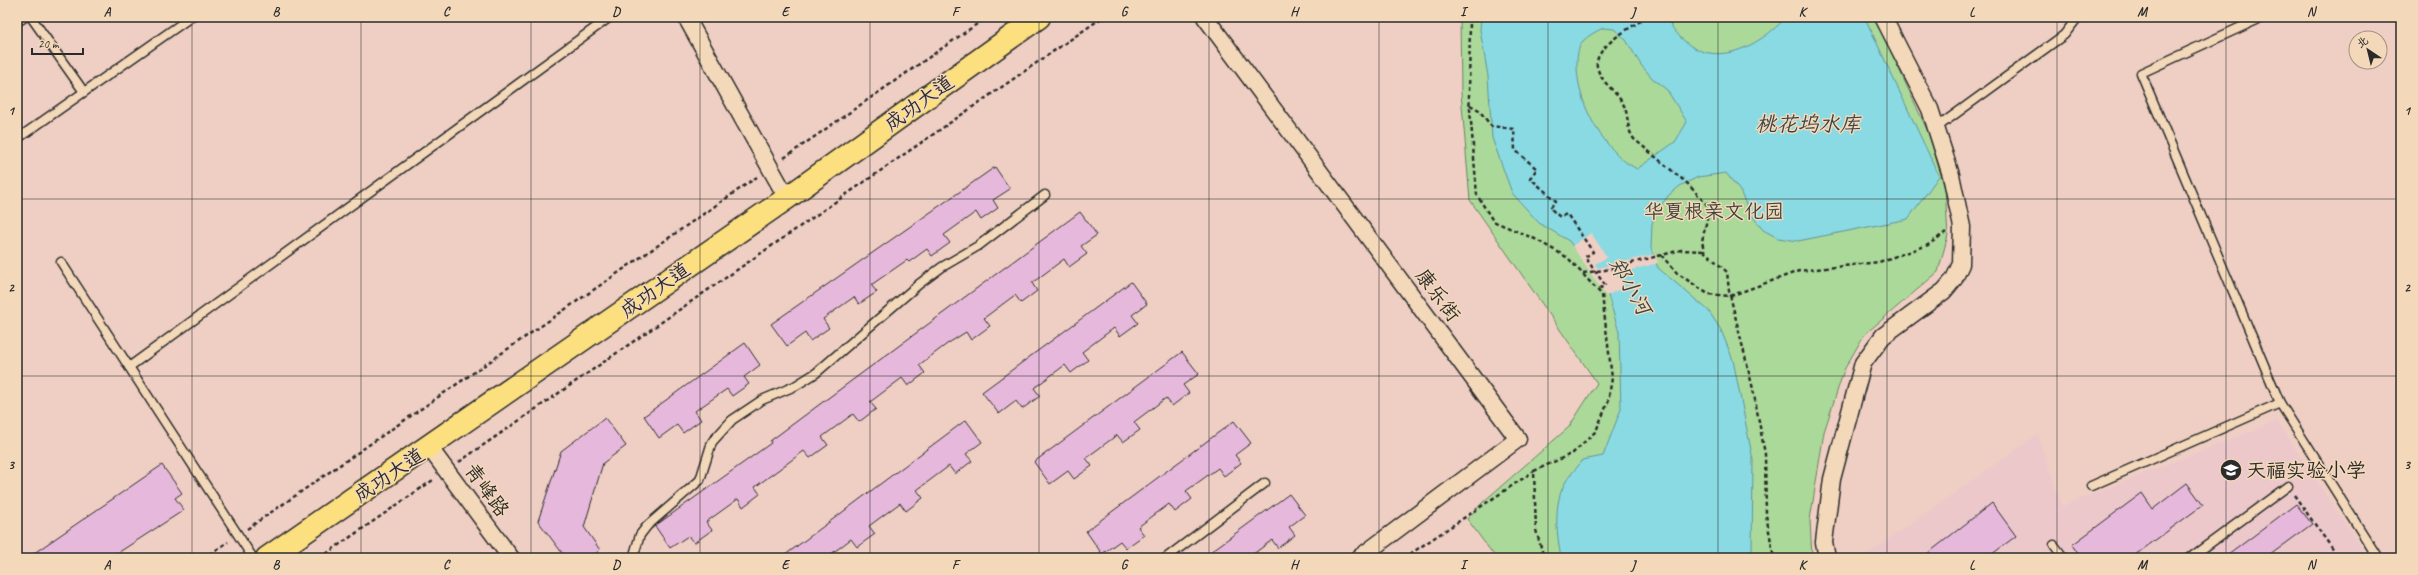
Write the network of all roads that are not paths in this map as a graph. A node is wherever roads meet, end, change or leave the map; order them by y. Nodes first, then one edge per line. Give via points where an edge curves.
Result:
1 (25, 17) edge
2 (31, 17) edge
3 (191, 17) edge
4 (610, 17) edge
5 (686, 17) edge
6 (1039, 17) edge
7 (1205, 17) edge
8 (1883, 17) edge
9 (2078, 17) edge
10 (2262, 17) edge
11 (17, 22) edge
12 (84, 92) junction
13 (1936, 128) junction
14 (17, 139) edge
15 (1046, 195) dead end
16 (787, 198) junction
17 (61, 262) dead end
18 (129, 367) junction
19 (2280, 403) junction
20 (430, 447) junction
21 (1265, 483) dead end
22 (2091, 486) dead end
23 (2288, 486) road end
24 (2054, 545) dead end
25 (252, 558) edge
26 (267, 558) edge
27 (511, 558) edge
28 (633, 558) edge
29 (1166, 558) edge
30 (1359, 558) edge
31 (1827, 558) edge
32 (2064, 558) edge
33 (2190, 558) edge
34 (2378, 558) edge

1 - 11 lane
2 - 12 lane
3 - 12 lane
4 - 18 lane
5 - 16 street
6 - 16 main road, 成功大道
7 - 30 street, 康乐街 via 1518,439
8 - 13 street via 1930,109
9 - 13 lane via 2064,35
10 - 19 lane via 2141,73
12 - 14 lane
13 - 31 street via 1952,175 1961,221 1961,264 1954,279 1944,291 1883,336 1863,363 1832,479 1824,542
15 - 28 lane via 978,246 919,284 816,373 795,386 762,400 732,420 712,442 700,480 647,526
16 - 20 main road, 成功大道
17 - 18 lane
18 - 25 lane
19 - 22 lane
19 - 34 lane
20 - 26 main road, 成功大道
20 - 27 street, 青峰路
21 - 29 lane
23 - 33 lane
24 - 32 lane

